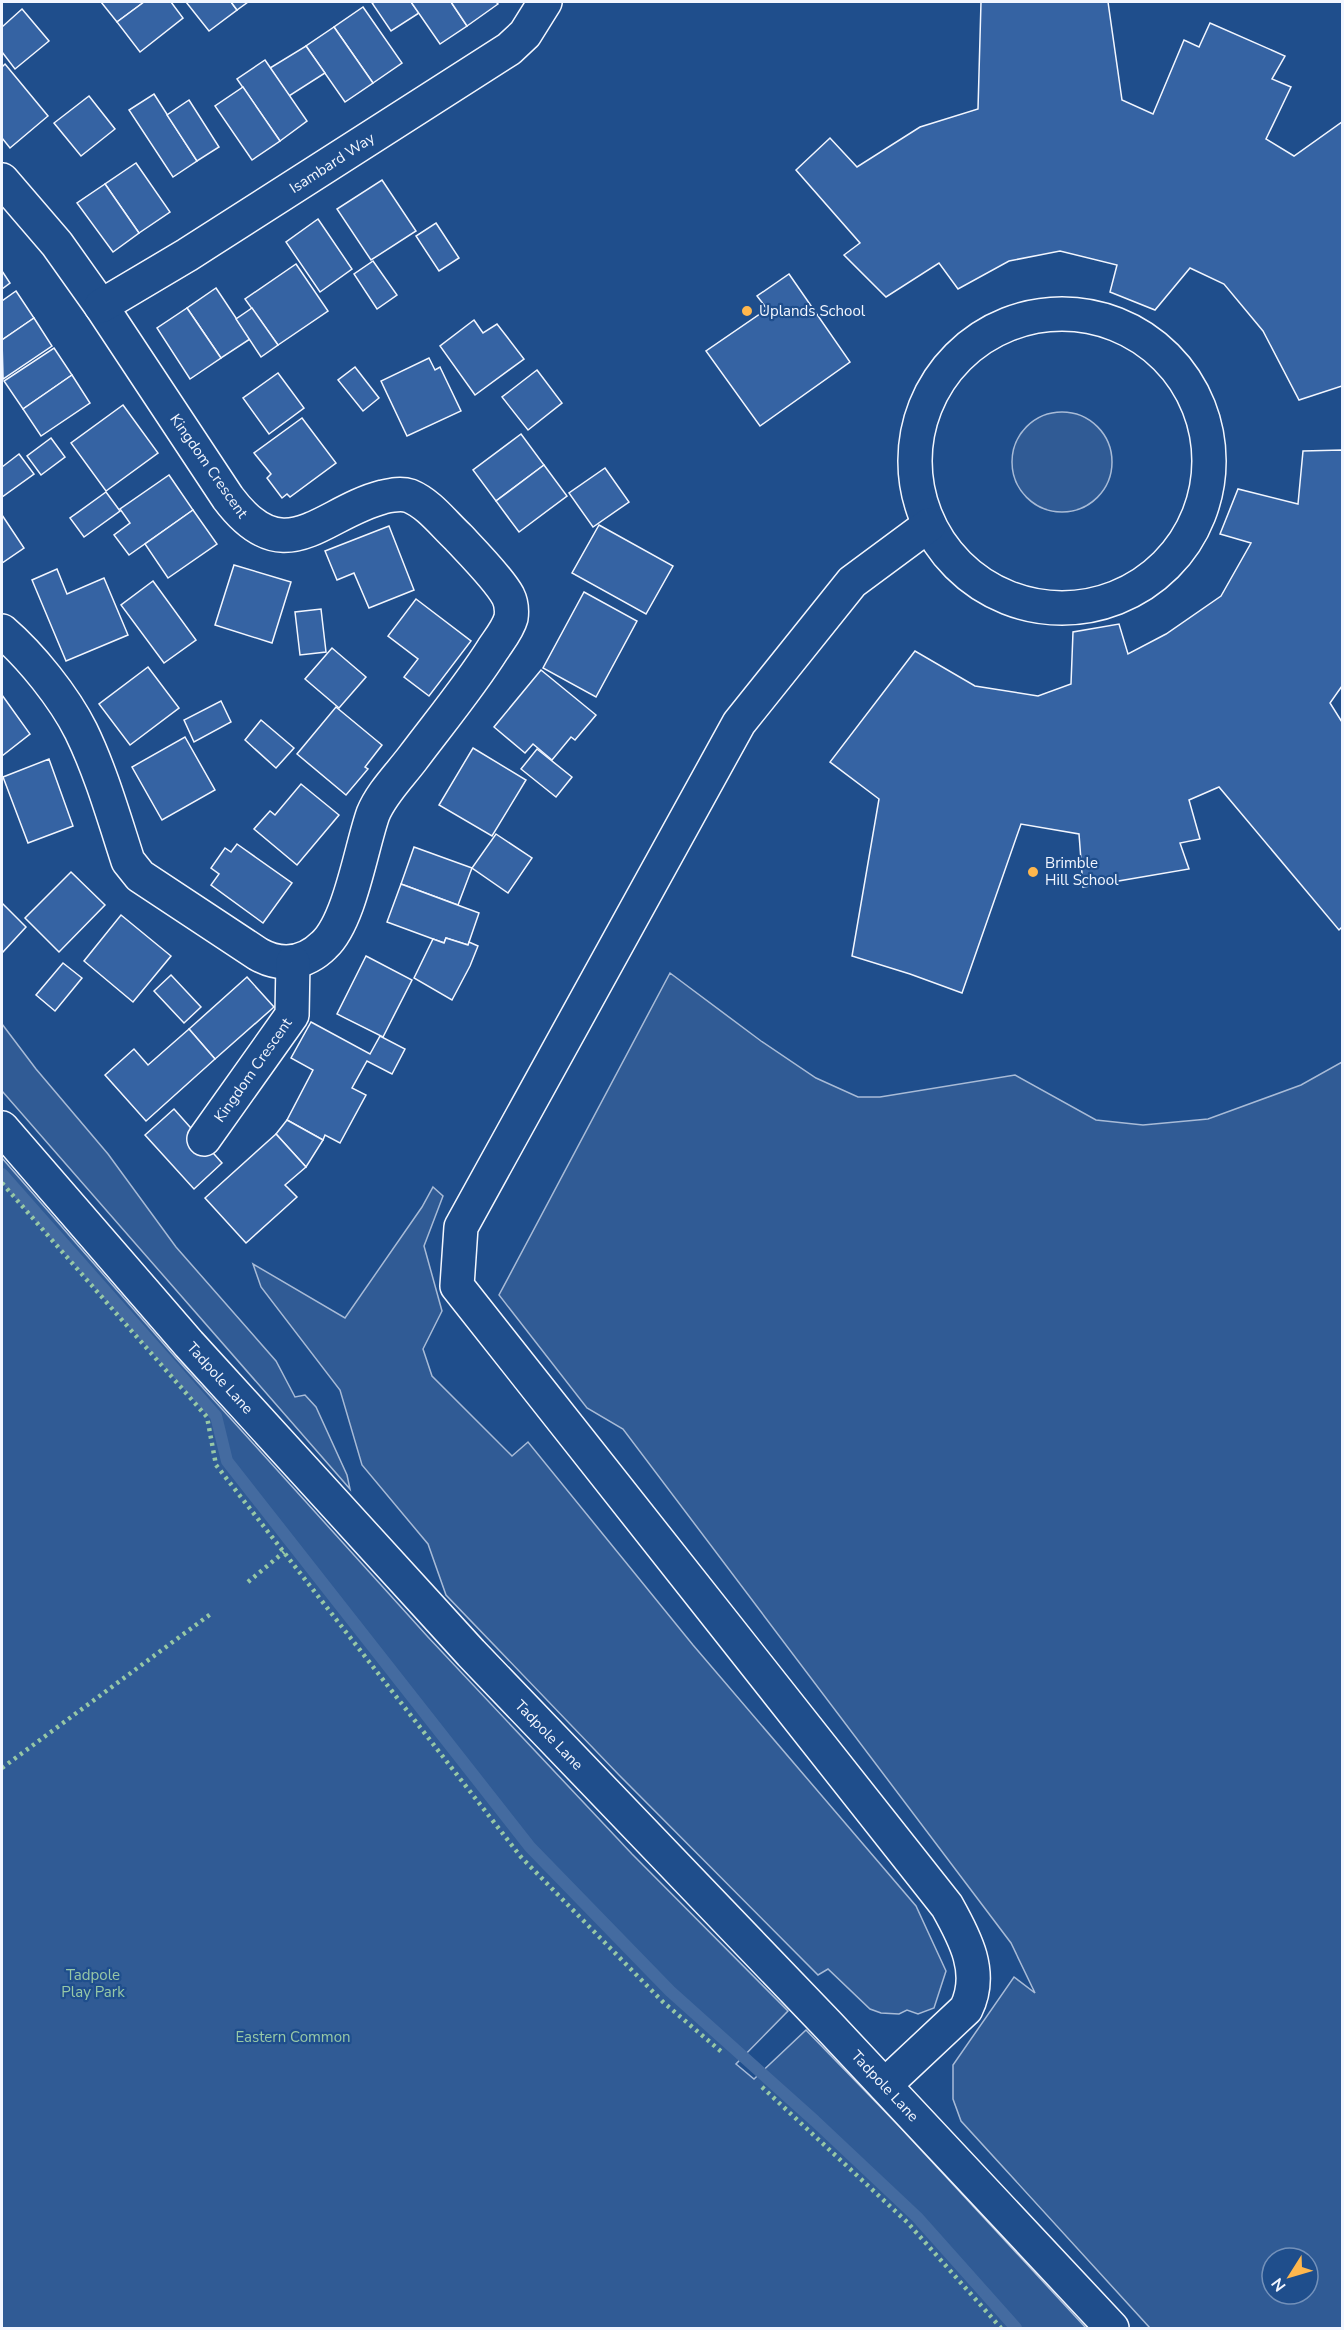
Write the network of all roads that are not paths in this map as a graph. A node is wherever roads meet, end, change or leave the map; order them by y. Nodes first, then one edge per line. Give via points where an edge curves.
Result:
1 (546, 2) edge
2 (2, 180) edge
3 (101, 306) junction
4 (928, 525) junction
5 (2, 631) edge
6 (293, 962) junction
7 (2, 1128) edge
8 (204, 1139) dead end
9 (885, 2085) junction
10 (1112, 2328) edge

1 - 3 street, Isambard Way via 525,34 509,49
2 - 3 street, Kingdom Crescent via 57,244
3 - 6 street, Kingdom Crescent via 228,498 249,523 269,532 306,532 373,500 408,495 423,503 471,550 508,596 511,617 506,629 378,804 351,890 329,940 314,954
4 - 4 street via 915,480 916,433 932,388 961,352 1000,326 1046,313 1093,316 1137,333 1173,363 1199,406 1209,455 1203,505 1180,550 1144,584 1098,605 1047,608 999,595 958,566
4 - 9 street via 852,582 740,723 461,1227 457,1286 947,1906 962,1932 973,1962 973,1988 966,2009
5 - 6 street via 40,672 80,729 133,869 258,954 281,963
6 - 8 street, Kingdom Crescent via 292,1015
7 - 9 street, Tadpole Lane via 189,1344 471,1653
9 - 10 street, Tadpole Lane

